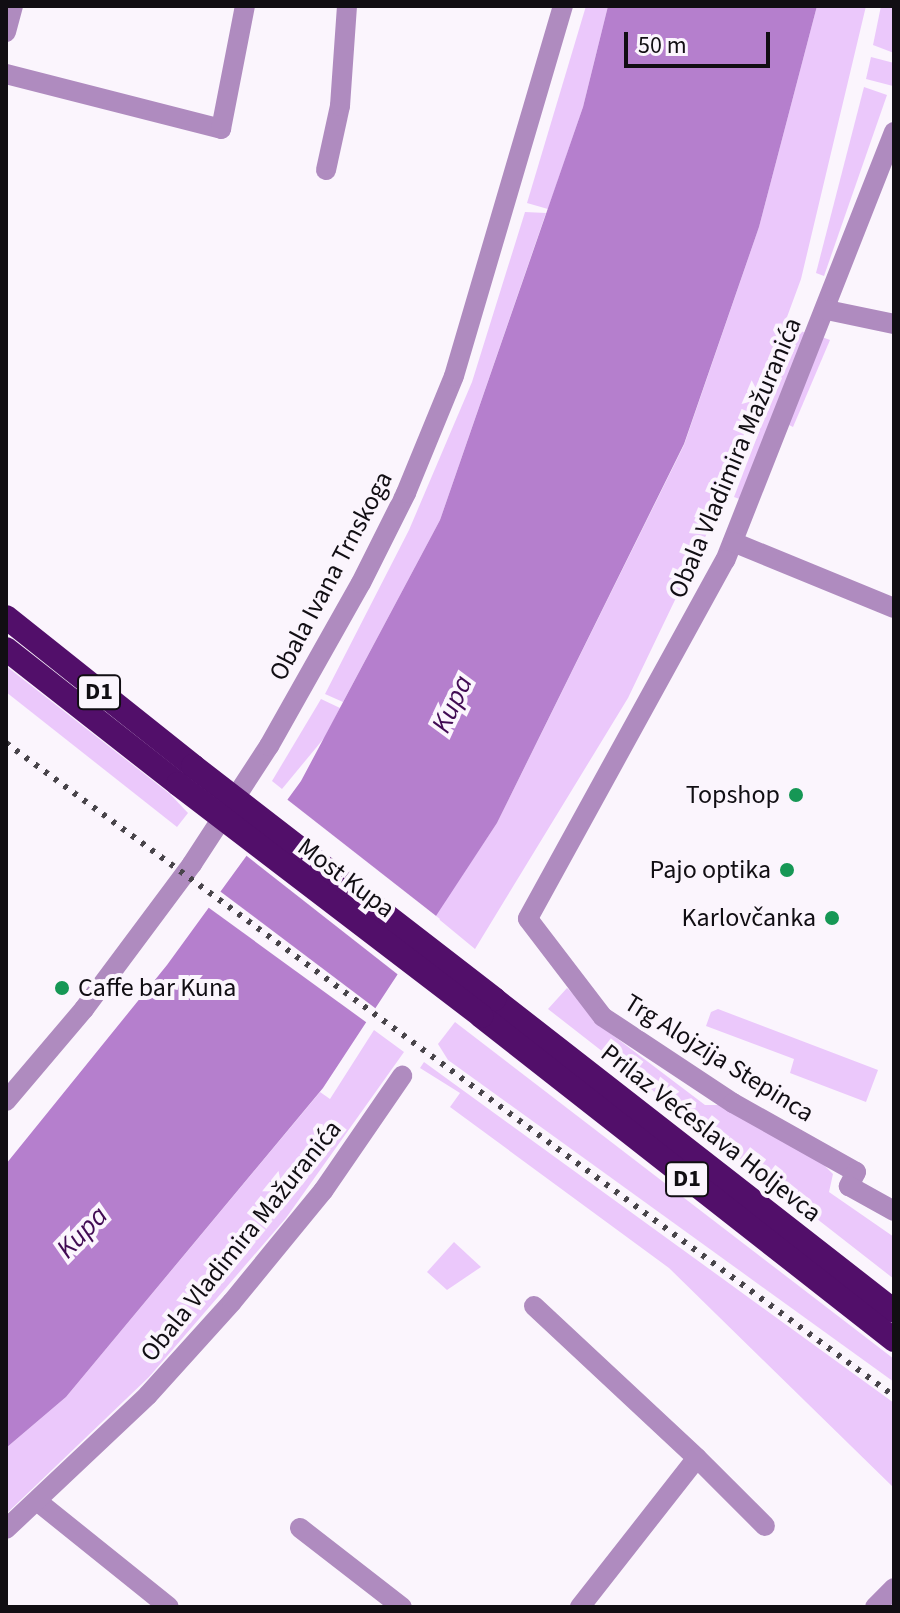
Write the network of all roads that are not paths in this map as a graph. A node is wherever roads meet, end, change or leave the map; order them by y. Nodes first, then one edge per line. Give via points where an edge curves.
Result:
1 (13, 6) edge
2 (245, 6) edge
3 (347, 6) edge
4 (563, 6) edge
5 (6, 32) edge
6 (6, 74) edge
7 (894, 132) edge
8 (326, 170) dead end
9 (827, 310) junction
10 (894, 324) edge
11 (733, 542) junction
12 (894, 608) edge
13 (6, 617) edge
14 (6, 649) edge
15 (185, 775) junction
16 (528, 919) joint
17 (488, 1008) junction
18 (402, 1076) dead end
19 (6, 1101) edge
20 (894, 1211) edge
21 (534, 1306) dead end
22 (894, 1311) edge
23 (894, 1340) edge
24 (697, 1458) junction
25 (37, 1501) junction
26 (765, 1526) dead end
27 (300, 1528) dead end
28 (6, 1529) edge
29 (894, 1588) edge
30 (169, 1607) edge
31 (402, 1607) edge
32 (580, 1607) edge
33 (875, 1607) edge

1 - 5 street
2 - 6 street via 221,129
3 - 8 street via 340,106
4 - 19 street, Obala Ivana Trnskoga via 454,376 406,493 361,583 269,746 192,864 84,1009
7 - 9 street, Obala Vladimira Mažuranića
9 - 10 street
9 - 11 street, Obala Vladimira Mažuranića
11 - 12 street
11 - 16 street, Obala Vladimira Mažuranića via 629,744
13 - 15 highway, D1
14 - 15 highway, D1
15 - 17 highway, Most Kupa / D1, bridge
16 - 20 street, Trg Alojzija Stepinca via 603,1017 733,1103 856,1172 849,1186
17 - 22 highway, Prilaz Većeslava Holjevca / D1
17 - 23 highway, Prilaz Većeslava Holjevca / D1
18 - 25 street, Obala Vladimira Mažuranića via 323,1191 232,1302 148,1395
21 - 24 street
24 - 26 street
24 - 32 street
25 - 28 street, Obala Vladimira Mažuranića
25 - 30 street
27 - 31 street
29 - 33 street

